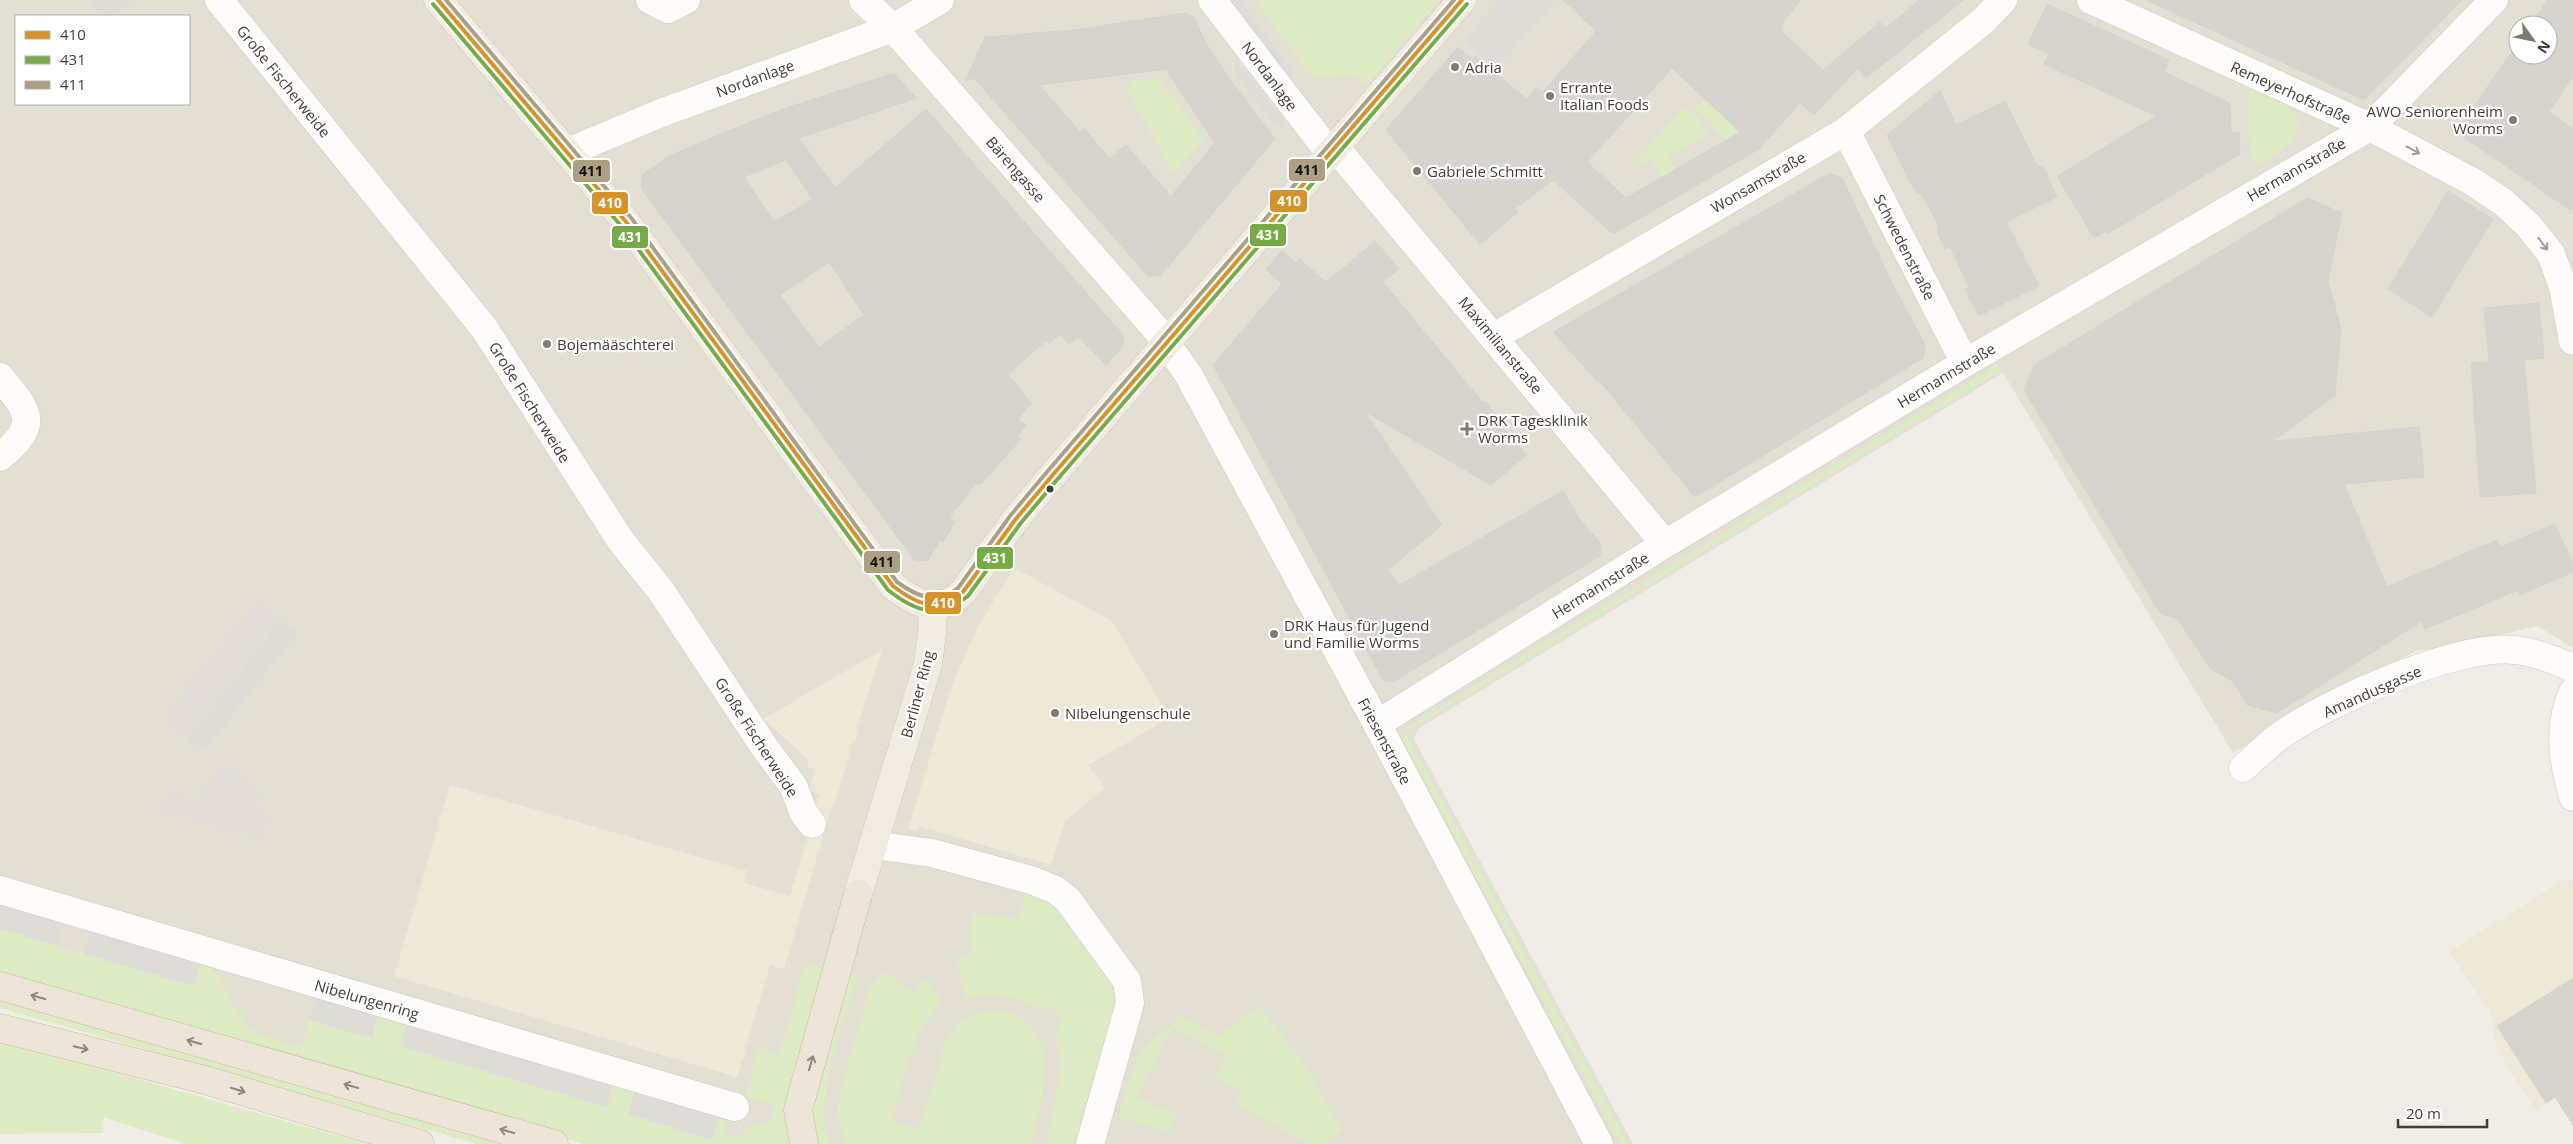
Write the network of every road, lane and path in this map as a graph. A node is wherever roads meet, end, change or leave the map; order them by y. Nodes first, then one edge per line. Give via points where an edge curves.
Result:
1 (220, 0) edge
2 (438, 0) edge
3 (650, 0) edge
4 (686, 0) edge
5 (863, 0) edge
6 (940, 0) edge
7 (1212, 0) edge
8 (1462, 0) edge
9 (2003, 0) edge
10 (2090, 0) edge
11 (2494, 0) edge
12 (893, 28) junction
13 (2370, 127) junction
14 (1846, 131) junction
15 (1332, 149) junction
16 (568, 152) junction
17 (1494, 337) junction
18 (1166, 342) junction
19 (2573, 342) edge
20 (1965, 363) junction
21 (0, 378) edge
22 (0, 457) edge
23 (1665, 544) junction
24 (933, 605) junction
25 (2573, 668) edge
26 (2573, 692) edge
27 (1376, 724) junction
28 (2243, 768) dead end
29 (2573, 797) edge
30 (812, 824) dead end
31 (873, 845) junction
32 (0, 890) edge
33 (858, 894) joint
34 (0, 986) edge
35 (0, 1028) edge
36 (735, 1107) dead end
37 (420, 1144) edge
38 (554, 1144) edge
39 (804, 1144) edge
40 (1090, 1144) edge
41 (1599, 1144) edge

1 - 30 street, Große Fischerweide via 484,328 621,541 661,591 750,727 794,787 803,812
2 - 16 main road
3 - 4 street via 668,9
5 - 12 street, Bärengasse
6 - 12 street, Nordanlage
7 - 15 street, Nordanlage
8 - 15 main road
9 - 14 street, Wonsamstraße via 1984,20
10 - 13 street, Remeyerhofstraße
11 - 13 street, Hermannstraße
12 - 16 street, Nordanlage via 661,113
12 - 18 street, Bärengasse
13 -> 19 street, Remeyerhofstraße via 2473,182 2503,202 2528,225 2551,254 2563,287
13 - 20 street, Hermannstraße
14 - 17 street, Wonsamstraße
14 - 20 street, Schwedenstraße
15 - 17 street, Maximilianstraße
15 - 18 main road
16 - 24 main road via 627,223 893,586 923,605
17 - 23 street, Maximilianstraße
18 - 24 main road via 1015,520 963,592 956,598
18 - 27 street, Friesenstraße via 1192,383
20 - 23 street, Hermannstraße
21 - 22 street via 24,409 26,427 22,437
23 - 27 street, Hermannstraße
24 - 31 main road, Berliner Ring via 928,664
25 - 28 street, Amandusgasse via 2547,657 2514,650 2470,654 2406,672 2283,734
26 - 29 street via 2563,724 2567,775
27 - 41 street, Friesenstraße
31 - 33 main road, Berliner Ring
31 - 40 street via 932,853 1056,890 1068,900 1120,971 1130,990 1130,1003
32 - 36 street, Nibelungenring
39 -> 33 highway via 798,1110
38 -> 34 highway
35 -> 37 highway via 205,1080

